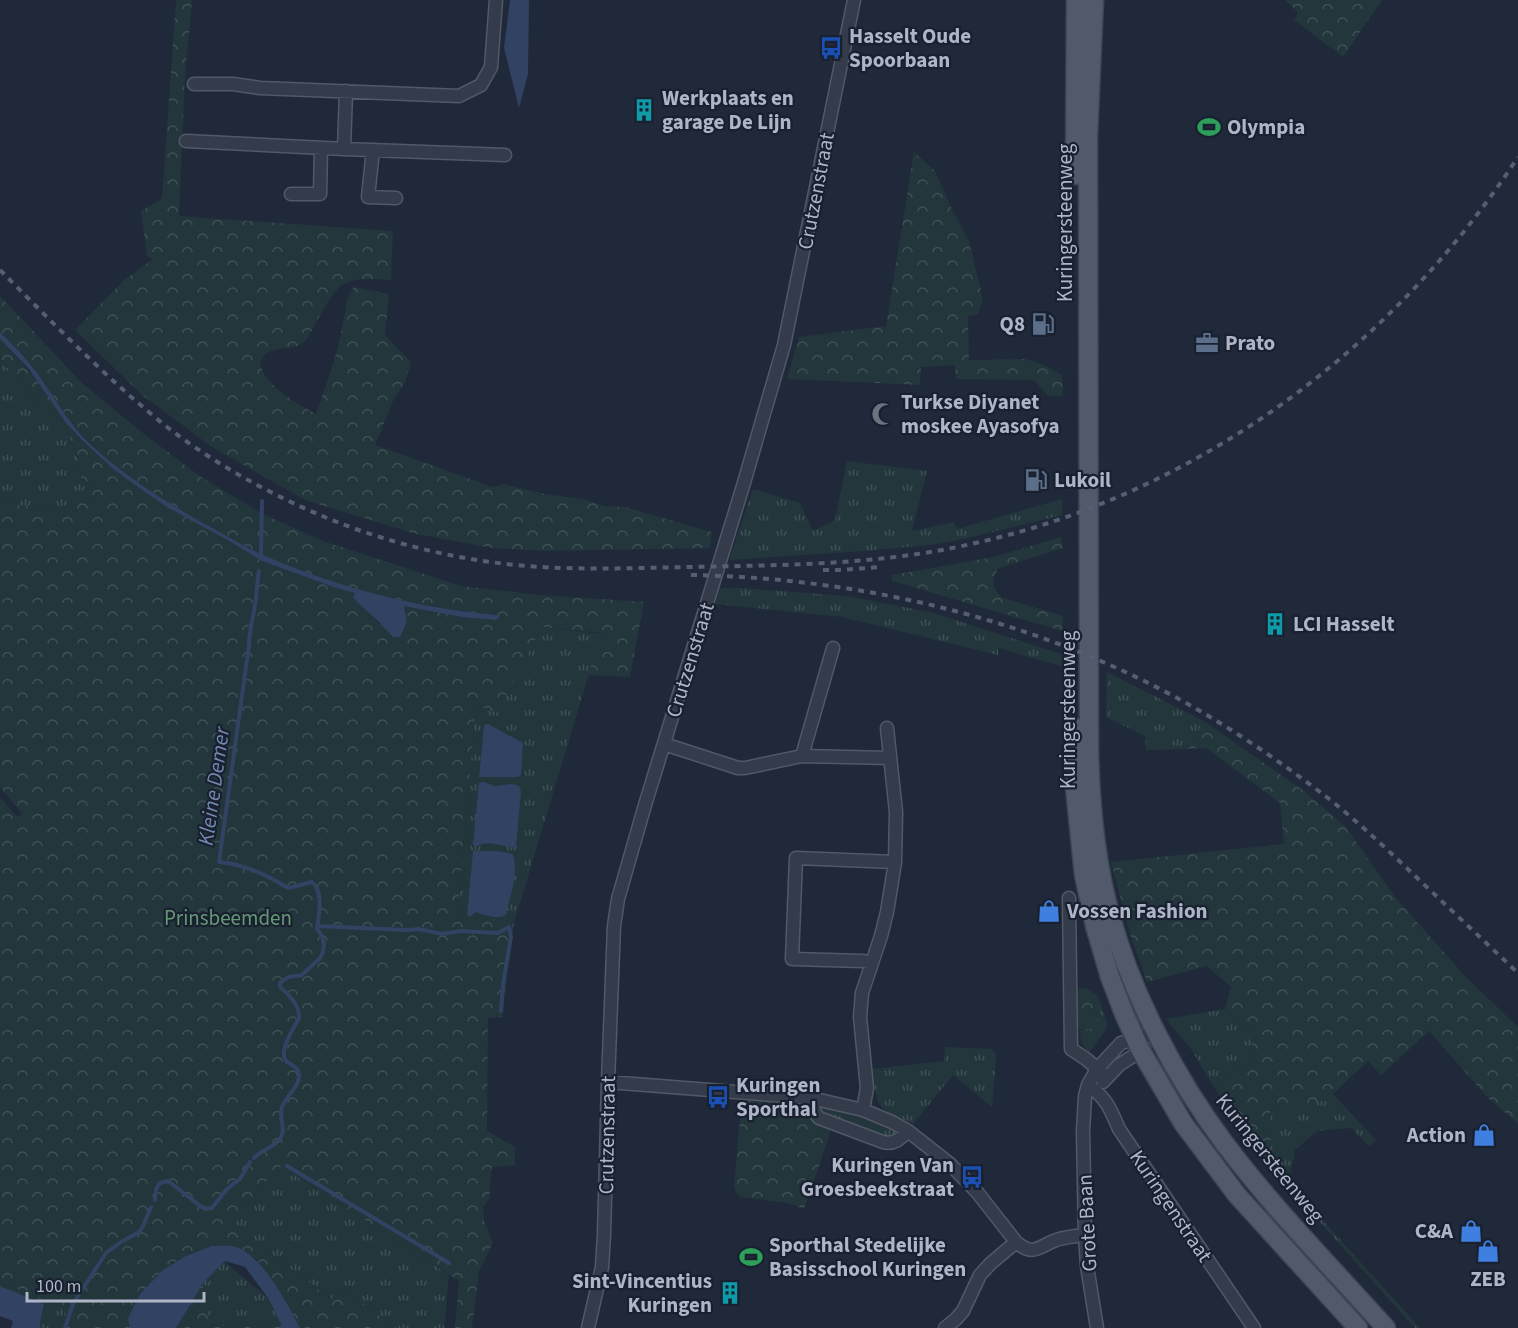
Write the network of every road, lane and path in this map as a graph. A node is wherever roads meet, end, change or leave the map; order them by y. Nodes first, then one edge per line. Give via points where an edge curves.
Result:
1 (496, 0) edge
2 (854, 0) edge
3 (1076, 0) edge
4 (1094, 0) edge
5 (194, 84) dead end
6 (346, 91) junction
7 (186, 141) dead end
8 (321, 148) junction
9 (344, 150) junction
10 (373, 150) junction
11 (505, 155) dead end
12 (291, 194) dead end
13 (396, 198) dead end
14 (832, 648) dead end
15 (887, 728) dead end
16 (664, 744) junction
17 (802, 756) junction
18 (890, 758) junction
19 (895, 862) junction
20 (1069, 898) dead end
21 (872, 963) junction
22 (1156, 1033) junction
23 (1138, 1045) junction
24 (1102, 1073) junction
25 (608, 1082) junction
26 (1092, 1087) junction
27 (811, 1098) junction
28 (863, 1110) junction
29 (908, 1131) junction
30 (1085, 1235) junction
31 (1016, 1242) junction
32 (588, 1328) edge
33 (945, 1328) edge
34 (1097, 1328) edge
35 (1254, 1328) edge
36 (1358, 1328) edge
37 (1386, 1328) edge

1 - 6 street via 491,67 480,85 459,96
2 - 16 street, Crutzenstraat via 784,345
3 - 23 main road, Kuringersteenweg via 1075,789 1084,875 1095,926 1110,977
4 - 22 main road, Kuringersteenweg via 1088,136 1090,792 1109,913 1127,970
5 - 6 street
6 - 9 street
7 - 8 street
8 - 9 street
8 - 12 street via 320,194
9 - 10 street
10 - 11 street
10 - 13 street via 368,197
14 - 17 street
15 - 18 street
16 - 17 street via 738,768
16 - 25 street, Crutzenstraat via 618,899
17 - 18 street
18 - 19 street via 896,812
19 - 21 street via 887,912
19 - 21 street via 796,858 792,959
20 - 24 street via 1071,1049
21 - 28 street via 862,993 860,1017 867,1088
22 - 23 street
22 - 37 main road, Kuringersteenweg via 1224,1143
23 - 24 street via 1120,1043
23 - 36 main road, Kuringersteenweg via 1183,1123 1237,1195
24 - 26 street
25 - 27 street
25 - 32 street, Crutzenstraat via 602,1267
26 - 30 street, Grote Baan via 1085,1096 1083,1131
26 - 35 street, Kuringenstraat via 1107,1102 1119,1129
27 - 28 street
27 - 29 street via 819,1118 883,1142 898,1141
28 - 29 street
29 - 31 street via 963,1176
30 - 31 street via 1062,1238 1032,1251
30 - 34 street, Grote Baan
31 - 33 street via 980,1275 963,1311

